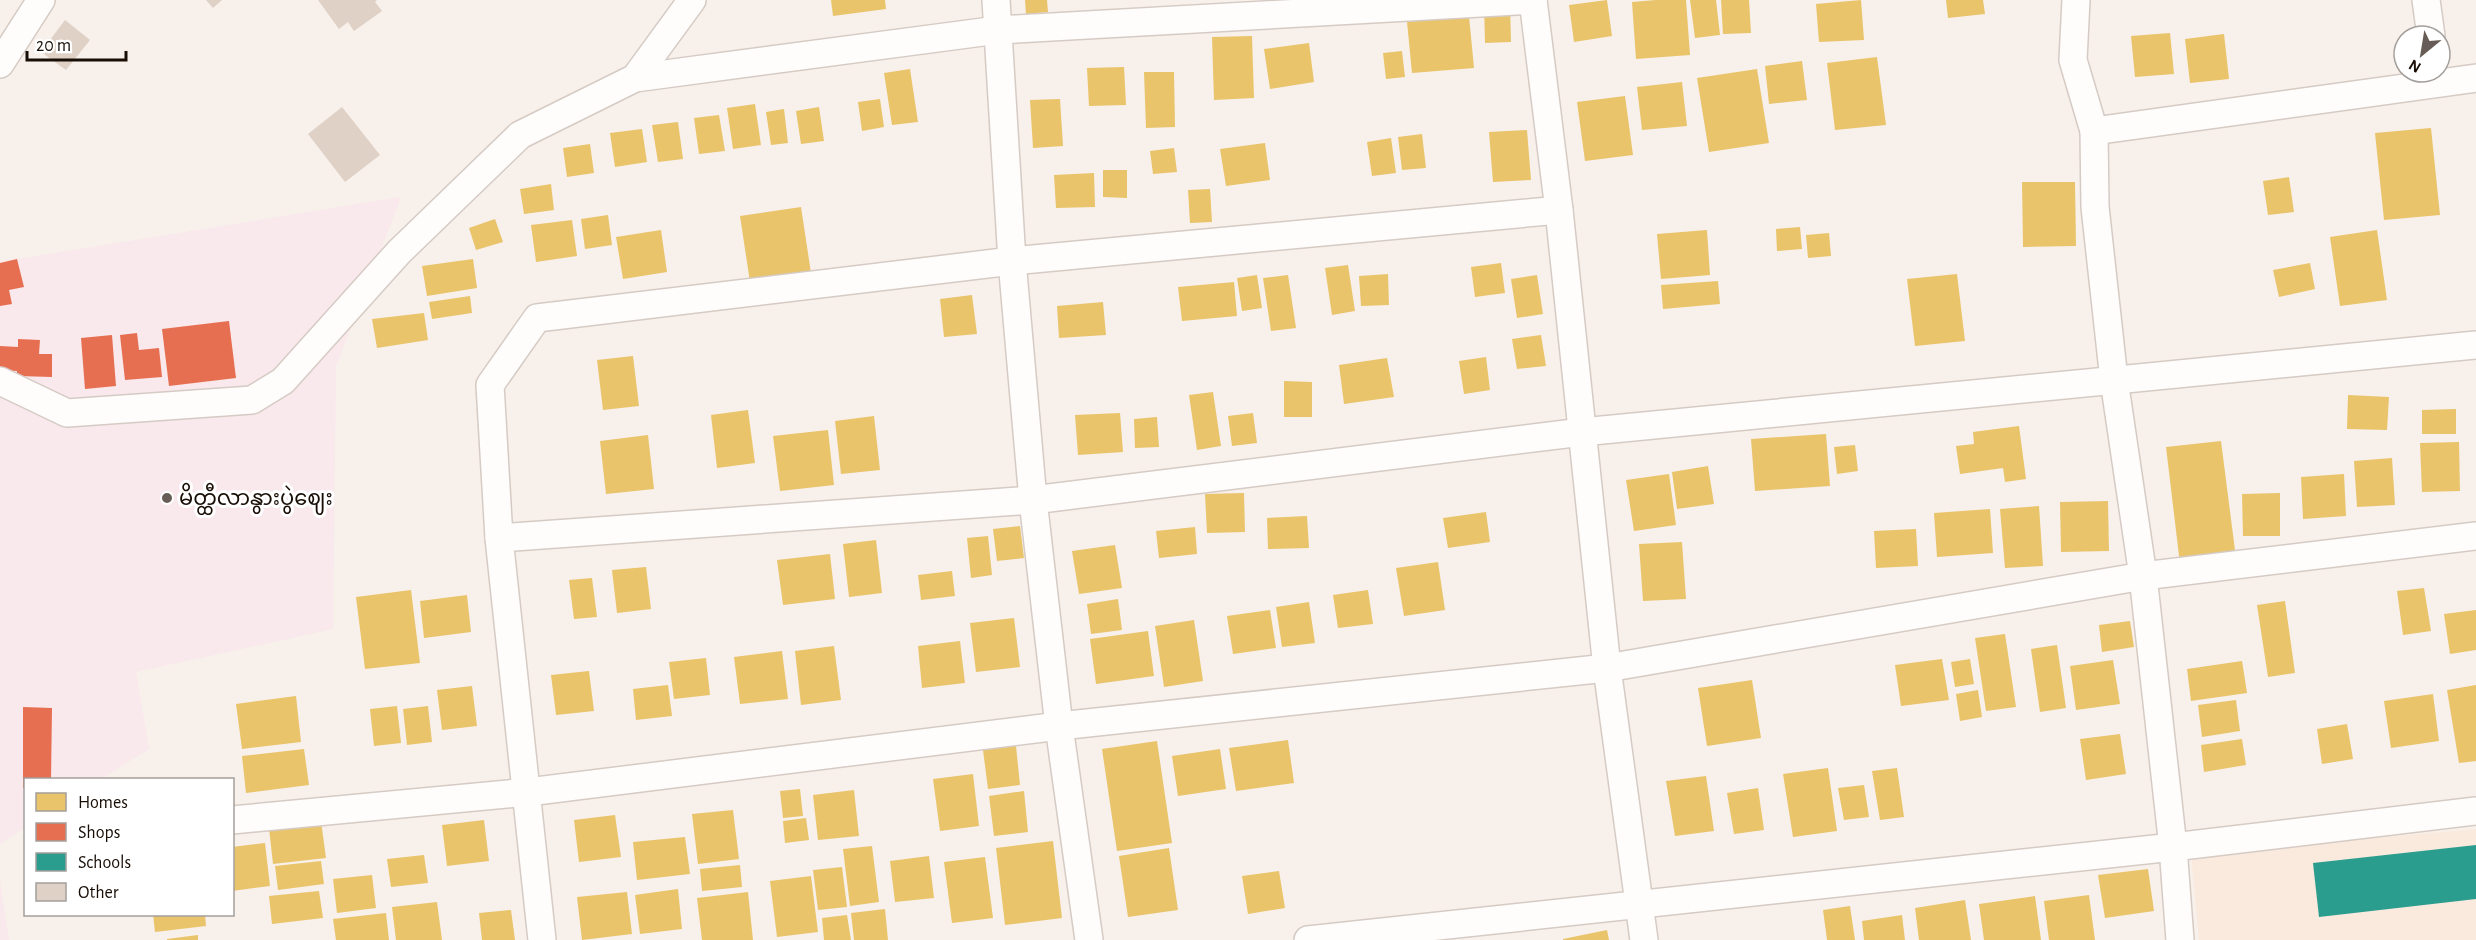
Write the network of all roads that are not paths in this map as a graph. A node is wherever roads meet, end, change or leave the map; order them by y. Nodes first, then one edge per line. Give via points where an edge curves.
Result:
1 (41, 0) edge
2 (692, 0) edge
3 (996, 0) edge
4 (1533, 0) edge
5 (2076, 0) edge
6 (2426, 0) edge
7 (2429, 24) edge
8 (998, 30) junction
9 (0, 64) edge
10 (635, 78) junction
11 (2452, 78) edge
12 (2476, 78) edge
13 (2397, 84) edge
14 (2094, 131) junction
15 (1559, 210) junction
16 (1012, 261) junction
17 (2476, 345) edge
18 (2114, 380) junction
19 (0, 381) edge
20 (1582, 432) junction
21 (1033, 500) junction
22 (2476, 536) edge
23 (500, 538) junction
24 (2143, 576) junction
25 (1607, 668) junction
26 (1059, 726) junction
27 (528, 792) junction
28 (2476, 810) edge
29 (234, 820) edge
30 (2173, 847) junction
31 (1640, 906) junction
32 (543, 940) edge
33 (1089, 940) edge
34 (1308, 940) edge
35 (1644, 940) edge
36 (2180, 940) edge

1 - 9 street
2 - 10 street
3 - 8 street
4 - 8 street
4 - 15 street
5 - 14 street via 2073,60
6 - 7 street
8 - 10 street
8 - 16 street
10 - 19 street via 520,135 399,252 283,381 252,400 67,413
11 - 12 street
13 - 14 street
14 - 18 street via 2095,207
15 - 16 street
15 - 20 street
16 - 21 street
16 - 23 street via 537,318 490,385
17 - 18 street
18 - 20 street
18 - 24 street
20 - 21 street
20 - 25 street
21 - 23 street
21 - 26 street
22 - 24 street
23 - 27 street
24 - 25 street
24 - 30 street
25 - 26 street
25 - 31 street
26 - 27 street
26 - 33 street
27 - 29 street
27 - 32 street
28 - 30 street
30 - 31 street
30 - 36 street
31 - 34 street
31 - 35 street

